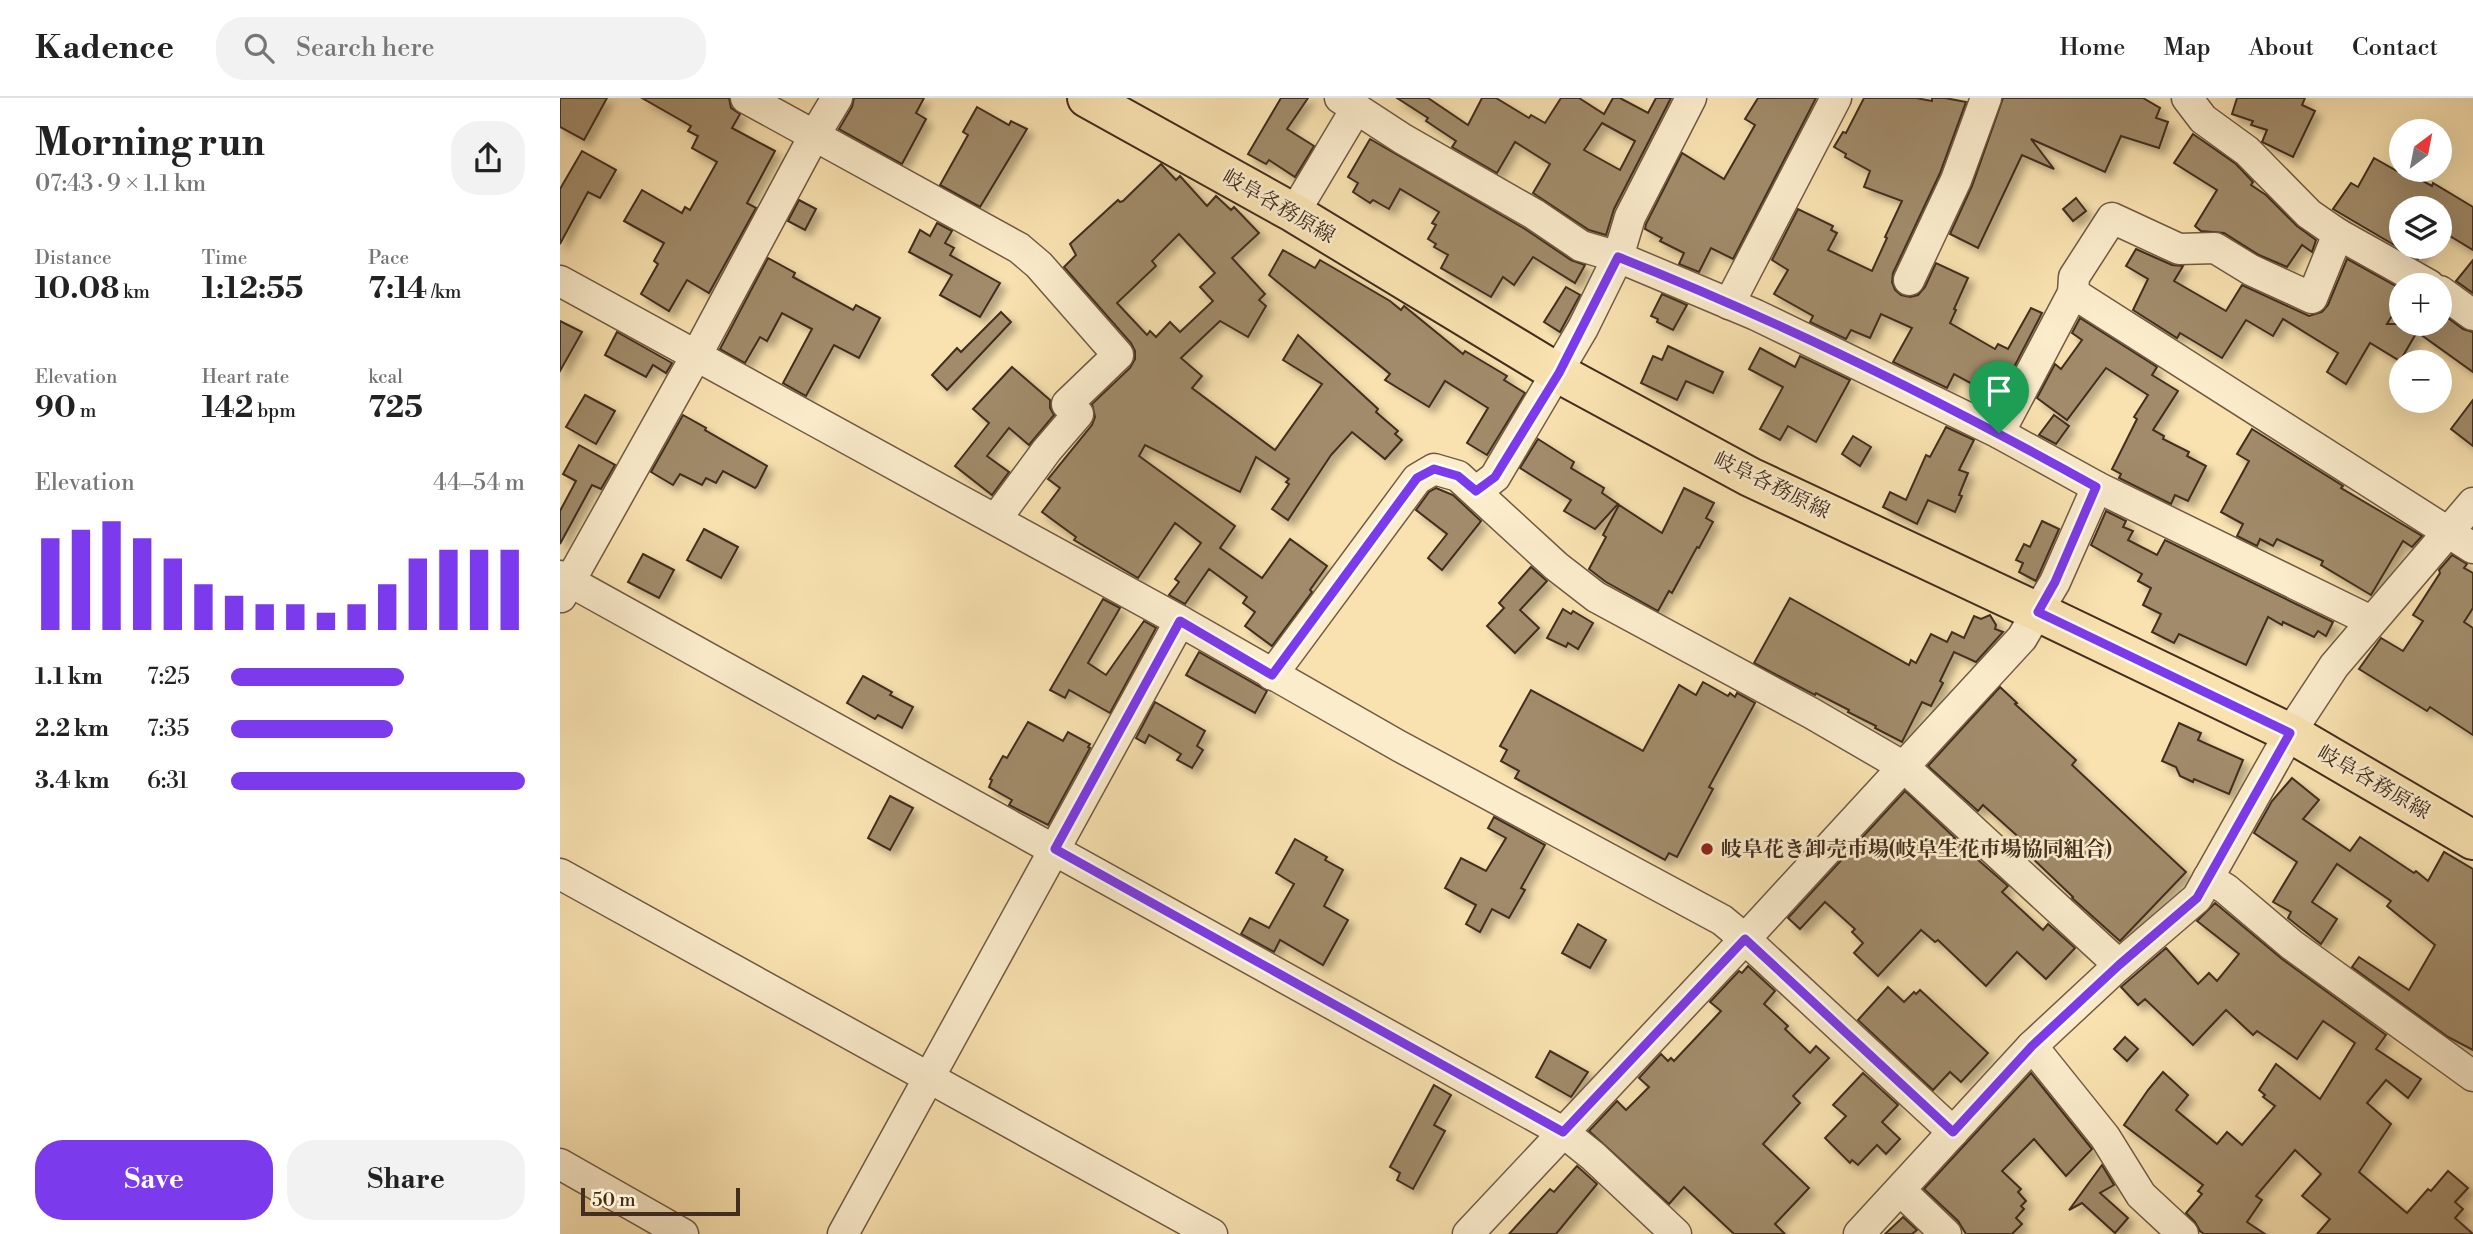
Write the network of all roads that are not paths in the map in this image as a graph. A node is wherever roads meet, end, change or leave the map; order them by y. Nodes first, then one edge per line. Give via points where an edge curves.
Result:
1 (746, 98) edge
2 (837, 98) edge
3 (1087, 98) edge
4 (1691, 98) edge
5 (1836, 98) edge
6 (1986, 98) edge
7 (2187, 98) edge
8 (1348, 103) edge
9 (814, 136) junction
10 (1294, 213) junction
11 (2338, 234) junction
12 (1618, 257) junction
13 (2408, 273) edge
14 (1909, 280) dead end
15 (560, 281) edge
16 (2073, 292) junction
17 (2452, 300) edge
18 (1729, 304) junction
19 (2473, 315) edge
20 (696, 356) junction
21 (1559, 373) junction
22 (1999, 433) junction
23 (2096, 487) junction
24 (1476, 491) junction
25 (2473, 503) edge
26 (996, 519) junction
27 (2447, 531) junction
28 (2473, 548) edge
29 (563, 585) edge
30 (2038, 612) junction
31 (1180, 621) junction
32 (2371, 621) junction
33 (1272, 675) junction
34 (2290, 733) junction
35 (1904, 767) junction
36 (2473, 840) edge
37 (1055, 849) junction
38 (560, 874) edge
39 (2208, 878) junction
40 (1745, 939) junction
41 (2119, 965) junction
42 (2032, 1046) junction
43 (928, 1076) junction
44 (2473, 1076) edge
45 (1563, 1132) junction
46 (1953, 1132) junction
47 (560, 1164) edge
48 (1900, 1190) junction
49 (683, 1234) edge
50 (844, 1234) edge
51 (1212, 1234) edge
52 (1468, 1234) edge
53 (1676, 1234) edge
54 (1859, 1234) edge
55 (1945, 1234) edge
56 (2183, 1234) edge

1 - 9 street
2 - 9 street
3 - 10 main road, 岐阜各務原線
4 - 12 street via 1630,217
5 - 18 street
6 - 14 street via 1956,180
7 - 11 street via 2203,119 2247,151 2309,214
8 - 10 street
8 - 12 street via 1581,246
9 - 20 street
9 - 26 street via 1018,248 1039,265 1118,355 1068,404 1078,414
10 - 21 main road, 岐阜各務原線
11 - 13 street
11 - 16 street via 2312,298 2250,271 2215,248 2179,249 2112,218 2074,277
12 - 18 street
12 - 21 street
15 - 20 street
16 - 22 street
16 - 27 street
17 - 19 street
18 - 22 street
20 - 26 street
20 - 29 street
21 - 24 street via 1495,477
21 - 30 main road, 岐阜各務原線 via 1750,477
22 - 23 street
23 - 30 street
23 - 32 street
24 - 33 street via 1458,476 1434,469 1417,478
24 - 35 street via 1596,597
25 - 27 street
26 - 31 street
27 - 28 street
27 - 32 street
29 - 37 street
30 - 34 main road, 岐阜各務原線
30 - 35 street via 2022,638
31 - 33 street
31 - 37 street
32 - 34 street via 2334,666
33 - 40 street via 1722,920
34 - 36 main road, 岐阜各務原線
34 - 39 street
35 - 40 street
35 - 41 street
37 - 43 street
37 - 45 street
38 - 43 street
39 - 41 street via 2197,898
39 - 44 street
40 - 45 street
40 - 46 street
41 - 42 street
42 - 46 street
42 - 56 street via 2105,1137 2141,1195
43 - 50 street
43 - 51 street
45 - 52 street
45 - 53 street
46 - 48 street
47 - 49 street
48 - 54 street
48 - 55 street

